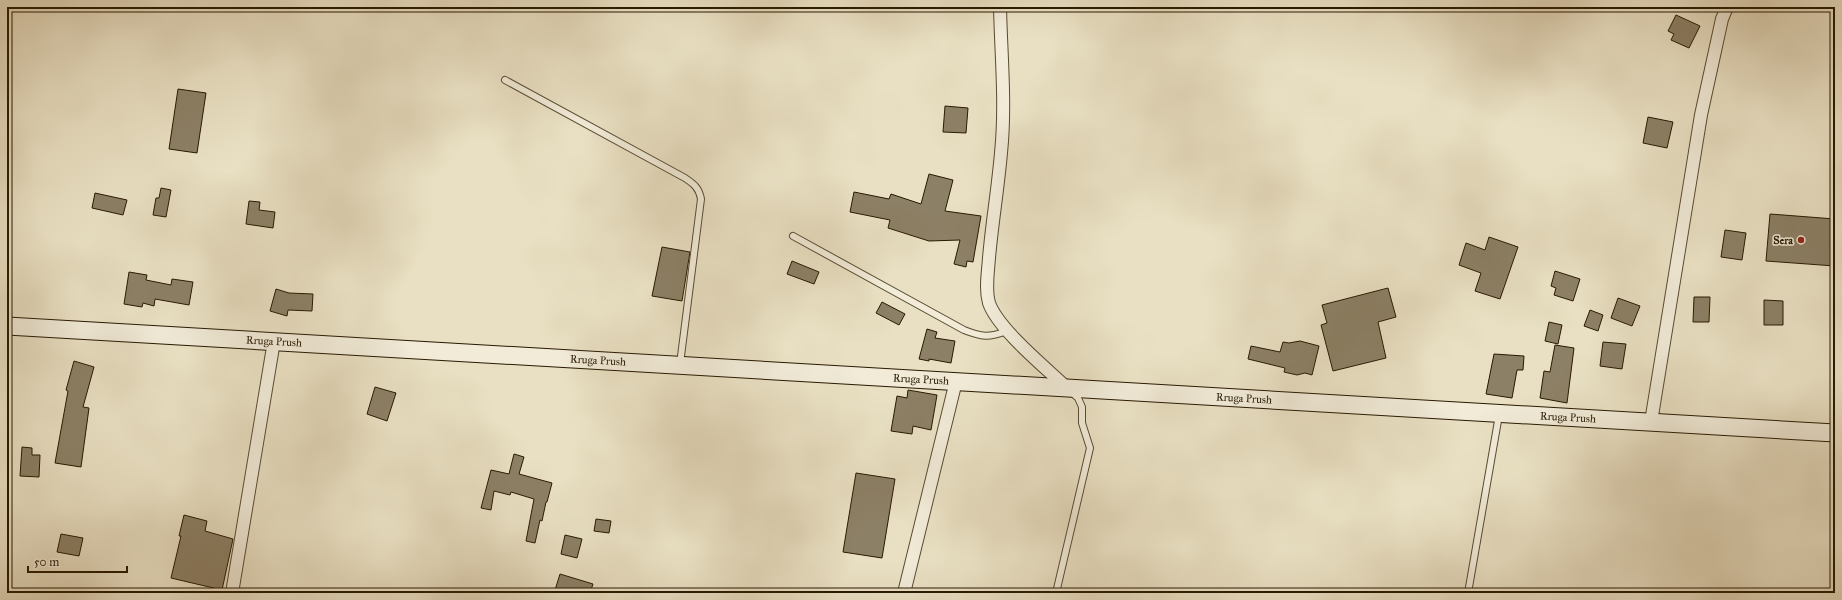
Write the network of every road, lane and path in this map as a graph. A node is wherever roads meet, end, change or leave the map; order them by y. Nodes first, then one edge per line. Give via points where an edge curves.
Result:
1 (1000, 7) edge
2 (1727, 7) edge
3 (505, 80) dead end
4 (793, 236) dead end
5 (7, 326) edge
6 (1007, 331) junction
7 (274, 341) junction
8 (680, 365) junction
9 (956, 381) junction
10 (1067, 388) junction
11 (1499, 413) junction
12 (1651, 422) junction
13 (1835, 433) edge
14 (232, 593) edge
15 (904, 593) edge
16 (1056, 593) edge
17 (1468, 593) edge

1 - 6 street via 1003,110 987,288 989,304
2 - 12 street via 1722,19 1701,115
3 - 8 lane via 685,178 700,191
4 - 6 lane via 964,330 980,336 993,336
5 - 7 street, Rruga Prush
6 - 10 street
7 - 8 street, Rruga Prush
7 - 14 street
8 - 9 street, Rruga Prush
9 - 10 street, Rruga Prush
9 - 15 street
10 - 11 street, Rruga Prush
10 - 16 lane via 1078,398 1082,407 1082,424 1090,448
11 - 12 street, Rruga Prush
11 - 17 lane
12 - 13 street, Rruga Prush

